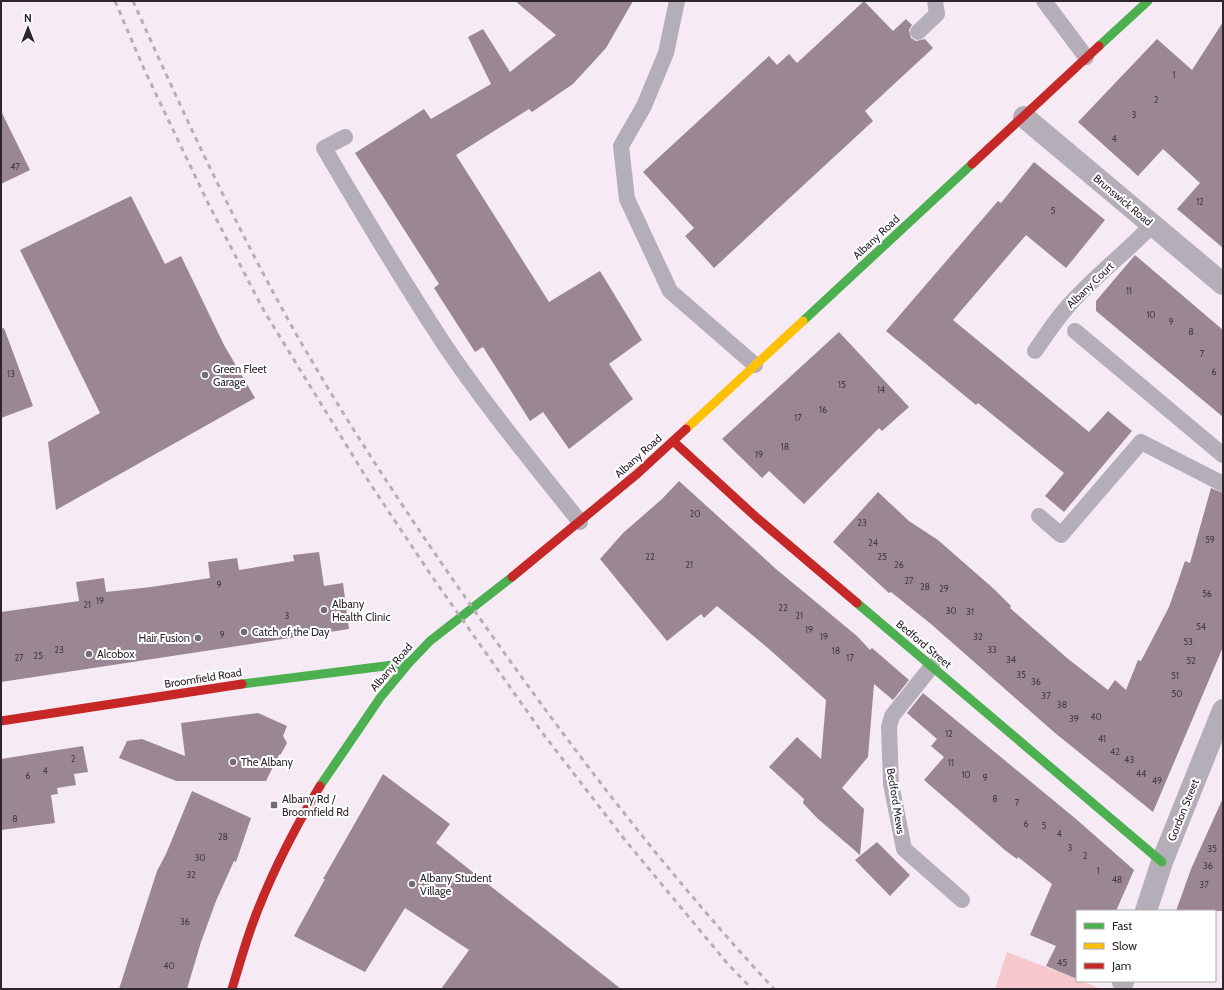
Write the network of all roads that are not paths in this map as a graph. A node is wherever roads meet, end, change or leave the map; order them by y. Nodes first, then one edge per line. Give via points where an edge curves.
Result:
1 (677, 1) edge
2 (935, 1) edge
3 (1044, 1) edge
4 (1148, 1) edge
5 (918, 32) dead end
6 (1086, 57) junction
7 (1024, 116) junction
8 (344, 137) dead end
9 (1152, 225) junction
10 (1223, 284) edge
11 (1075, 331) dead end
12 (1035, 351) dead end
13 (755, 365) junction
14 (673, 441) junction
15 (1223, 455) edge
16 (1223, 484) edge
17 (1039, 516) dead end
18 (580, 522) junction
19 (409, 663) junction
20 (932, 666) junction
21 (1223, 710) edge
22 (1, 721) edge
23 (1162, 862) junction
24 (962, 900) dead end
25 (1146, 910) edge
26 (232, 989) edge

1 - 13 lane via 666,53 644,106 621,146 627,199 670,291
2 - 5 lane via 937,14
3 - 6 lane
4 - 6 street, Albany Road
6 - 7 street, Albany Road
7 - 9 street, Brunswick Road
7 - 13 street, Albany Road
8 - 18 lane via 324,148 390,258 448,349 522,450
9 - 10 street, Brunswick Road
9 - 12 lane, Albany Court via 1064,311
11 - 15 lane
13 - 14 street, Albany Road
14 - 18 street, Albany Road
14 - 20 street, Bedford Street via 757,518
16 - 17 lane via 1141,442 1061,534
18 - 19 street, Albany Road via 430,641
19 - 22 street, Broomfield Road via 257,682
19 - 26 street, Albany Road via 357,730 300,818 251,928
20 - 23 street, Bedford Street
20 - 24 lane, Bedford Mews via 892,716 889,727 891,784 904,849
21 - 23 street, Gordon Street
23 - 25 street, Gordon Street

